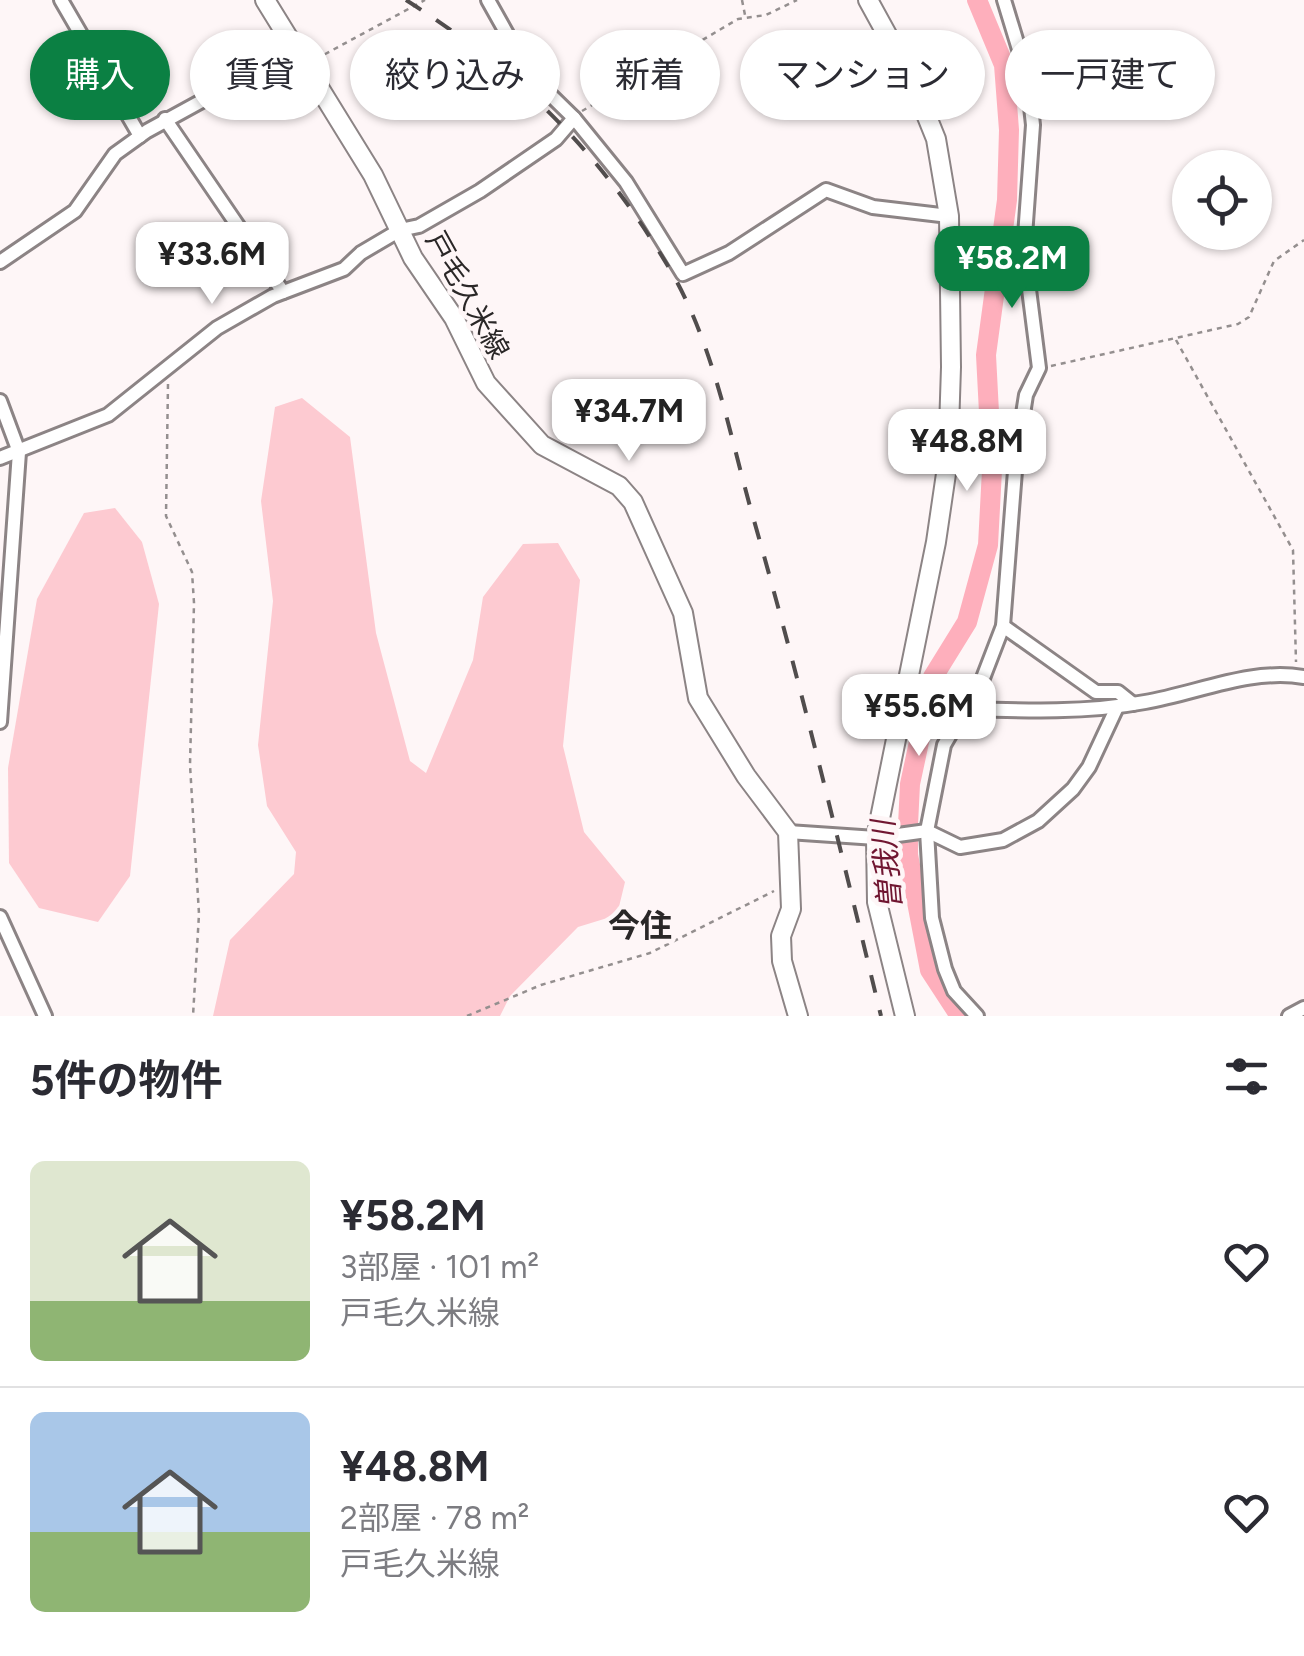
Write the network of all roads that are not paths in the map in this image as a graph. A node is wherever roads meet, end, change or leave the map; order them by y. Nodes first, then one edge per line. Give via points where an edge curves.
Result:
1 (61, 0) edge
2 (265, 0) edge
3 (488, 0) edge
4 (868, 0) edge
5 (1004, 0) edge
6 (281, 30) edge
7 (330, 109) edge
8 (574, 118) junction
9 (164, 120) edge
10 (166, 120) edge
11 (140, 136) junction
12 (949, 216) junction
13 (400, 230) junction
14 (2, 256) edge
15 (283, 292) junction
16 (0, 401) edge
17 (18, 452) junction
18 (0, 458) edge
19 (1003, 626) junction
20 (1301, 676) edge
21 (1133, 704) junction
22 (1117, 707) junction
23 (967, 708) junction
24 (0, 722) edge
25 (927, 831) junction
26 (788, 832) junction
27 (876, 838) junction
28 (0, 918) edge
29 (1304, 1008) edge
30 (45, 1016) edge
31 (798, 1016) edge
32 (906, 1016) edge
33 (977, 1016) edge
34 (1290, 1016) edge

1 - 11 street
2 - 6 main road, 戸毛久米線
3 - 8 street via 530,75
4 - 12 main road via 936,138
5 - 19 street via 1028,79 1033,126 1024,250 1039,368 1026,396 1016,458
7 - 13 main road, 戸毛久米線
8 - 12 street via 626,182 683,274 729,253 826,190 873,206
8 - 13 street via 556,139 480,191
9 - 11 street
10 - 15 street
11 - 14 street via 115,154 75,211
12 - 27 main road via 948,460
13 - 15 street via 344,270
13 - 26 main road, 戸毛久米線 via 486,383 542,444 619,486 633,502 683,613 698,698
15 - 17 street via 217,328 108,415
16 - 17 street
17 - 18 street
17 - 24 street
19 - 21 street via 1096,692 1118,692
19 - 23 street
20 - 21 street via 1273,672
21 - 22 street
22 - 23 street
22 - 25 street via 1081,778 1038,821 985,846 960,847
23 - 25 street via 944,744
25 - 27 street
25 - 33 street via 932,918 945,969
26 - 27 street
26 - 31 main road via 791,909 780,936
27 - 32 main road via 876,902
28 - 30 street
29 - 34 street

